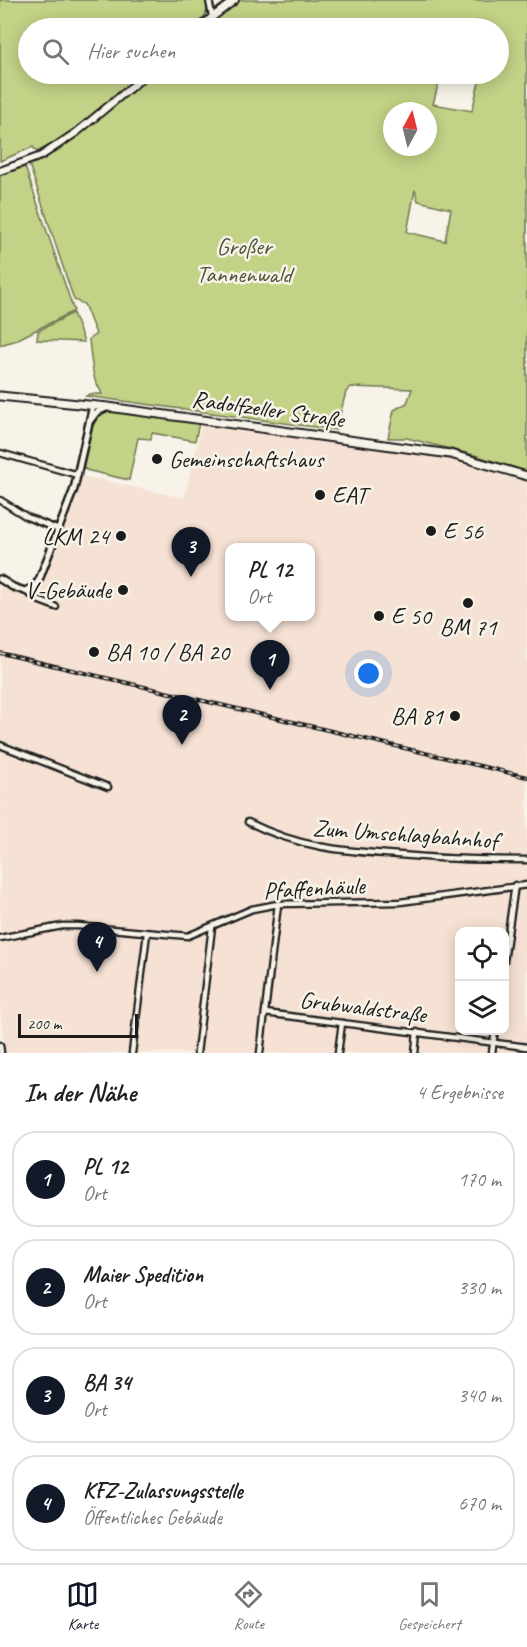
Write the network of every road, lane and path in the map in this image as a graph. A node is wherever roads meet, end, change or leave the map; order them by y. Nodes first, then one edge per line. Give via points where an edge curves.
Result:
1 (209, 0) edge
2 (234, 0) edge
3 (212, 16) junction
4 (210, 18) edge
5 (135, 84) edge
6 (0, 171) edge
7 (0, 396) edge
8 (93, 405) junction
9 (108, 407) junction
10 (89, 422) junction
11 (0, 453) edge
12 (78, 475) junction
13 (527, 476) edge
14 (0, 500) edge
15 (59, 530) junction
16 (0, 579) edge
17 (26, 591) junction
18 (56, 607) dead end
19 (0, 745) edge
20 (108, 787) dead end
21 (248, 822) dead end
22 (527, 860) edge
23 (515, 885) junction
24 (527, 885) edge
25 (278, 904) junction
26 (212, 927) junction
27 (509, 927) edge
28 (147, 933) junction
29 (0, 938) edge
30 (266, 1013) junction
31 (342, 1023) junction
32 (417, 1032) junction
33 (495, 1035) edge
34 (494, 1042) junction
35 (0, 1045) edge
36 (527, 1047) edge
37 (1, 1053) edge
38 (132, 1053) edge
39 (197, 1053) edge
40 (260, 1053) edge
41 (338, 1053) edge
42 (415, 1053) edge
43 (492, 1053) edge

1 - 3 street
2 - 3 main road
3 - 4 main road
5 - 6 main road via 41,156
7 - 8 main road, Radolfzeller Straße
8 - 9 main road, Radolfzeller Straße
8 - 10 street
9 - 10 street
9 - 13 main road, Radolfzeller Straße via 450,454
10 - 12 street
11 - 12 street
12 - 15 street
14 - 15 street
15 - 17 street via 39,580
16 - 17 street
17 - 18 street
19 - 20 street
21 - 22 street, Zum Umschlagbahnhof via 295,842 343,851 461,860
23 - 24 street, Pfaffenhäule
23 - 25 street, Pfaffenhäule via 400,902
23 - 27 street
25 - 26 street, Pfaffenhäule via 252,909
25 - 30 street
26 - 28 street, Pfaffenhäule via 188,936
26 - 39 street
28 - 29 street, Pfaffenhäule via 62,926
28 - 38 street
30 - 31 street, Grubwaldstraße
30 - 40 street
31 - 32 street, Grubwaldstraße
31 - 41 street
32 - 34 street, Grubwaldstraße
32 - 42 street
33 - 34 street
34 - 36 street, Grubwaldstraße
34 - 43 street
35 - 37 street

